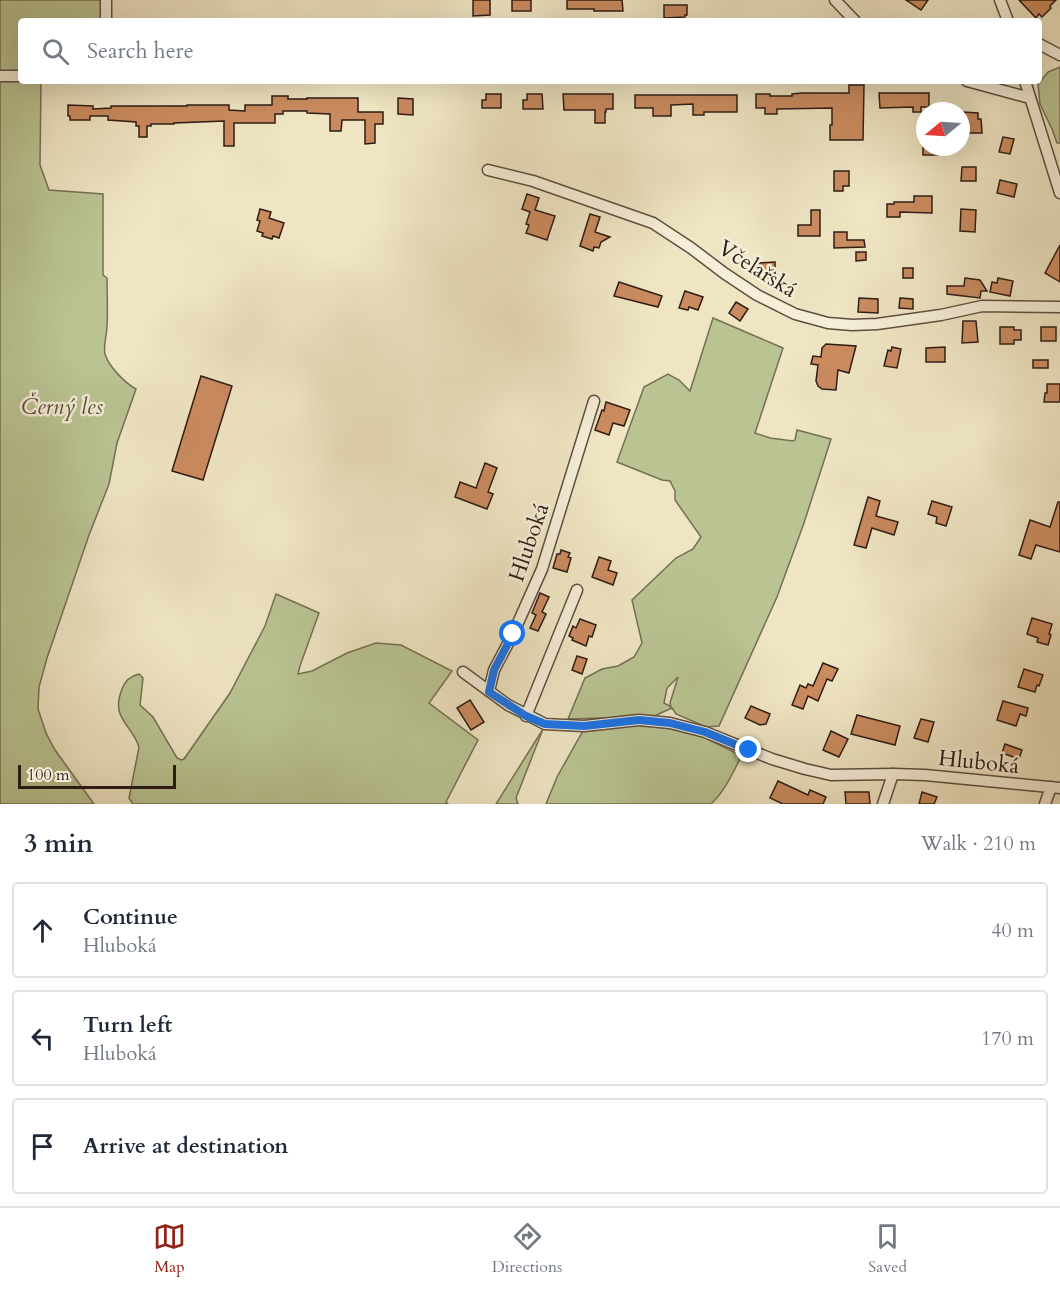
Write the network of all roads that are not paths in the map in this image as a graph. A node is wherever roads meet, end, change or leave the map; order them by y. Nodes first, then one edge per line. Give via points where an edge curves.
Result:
1 (106, 0) edge
2 (835, 0) edge
3 (1000, 0) edge
4 (106, 18) edge
5 (852, 18) edge
6 (1007, 18) edge
7 (1042, 46) edge
8 (1060, 55) edge
9 (0, 76) edge
10 (18, 76) edge
11 (978, 84) edge
12 (1026, 84) edge
13 (1030, 98) junction
14 (488, 170) dead end
15 (1060, 194) edge
16 (1060, 307) edge
17 (594, 401) dead end
18 (577, 590) dead end
19 (463, 672) dead end
20 (489, 692) junction
21 (526, 716) junction
22 (893, 774) junction
23 (1056, 788) edge
24 (883, 804) edge
25 (1045, 804) edge

1 - 4 street
2 - 5 street
3 - 6 street
7 - 8 street
9 - 10 street
11 - 13 street
12 - 13 street
13 - 15 street
14 - 16 street, Včelařská via 533,181 653,223 757,295 795,314 828,323 877,324 982,306
17 - 20 street, Hluboká via 542,569 494,670
18 - 21 street
19 - 20 street, Hluboká
20 - 21 street, Hluboká
21 - 22 street, Hluboká via 545,724 584,726 639,720 670,723 705,732 805,770 831,775
22 - 23 street, Hluboká
22 - 24 street
23 - 25 street

